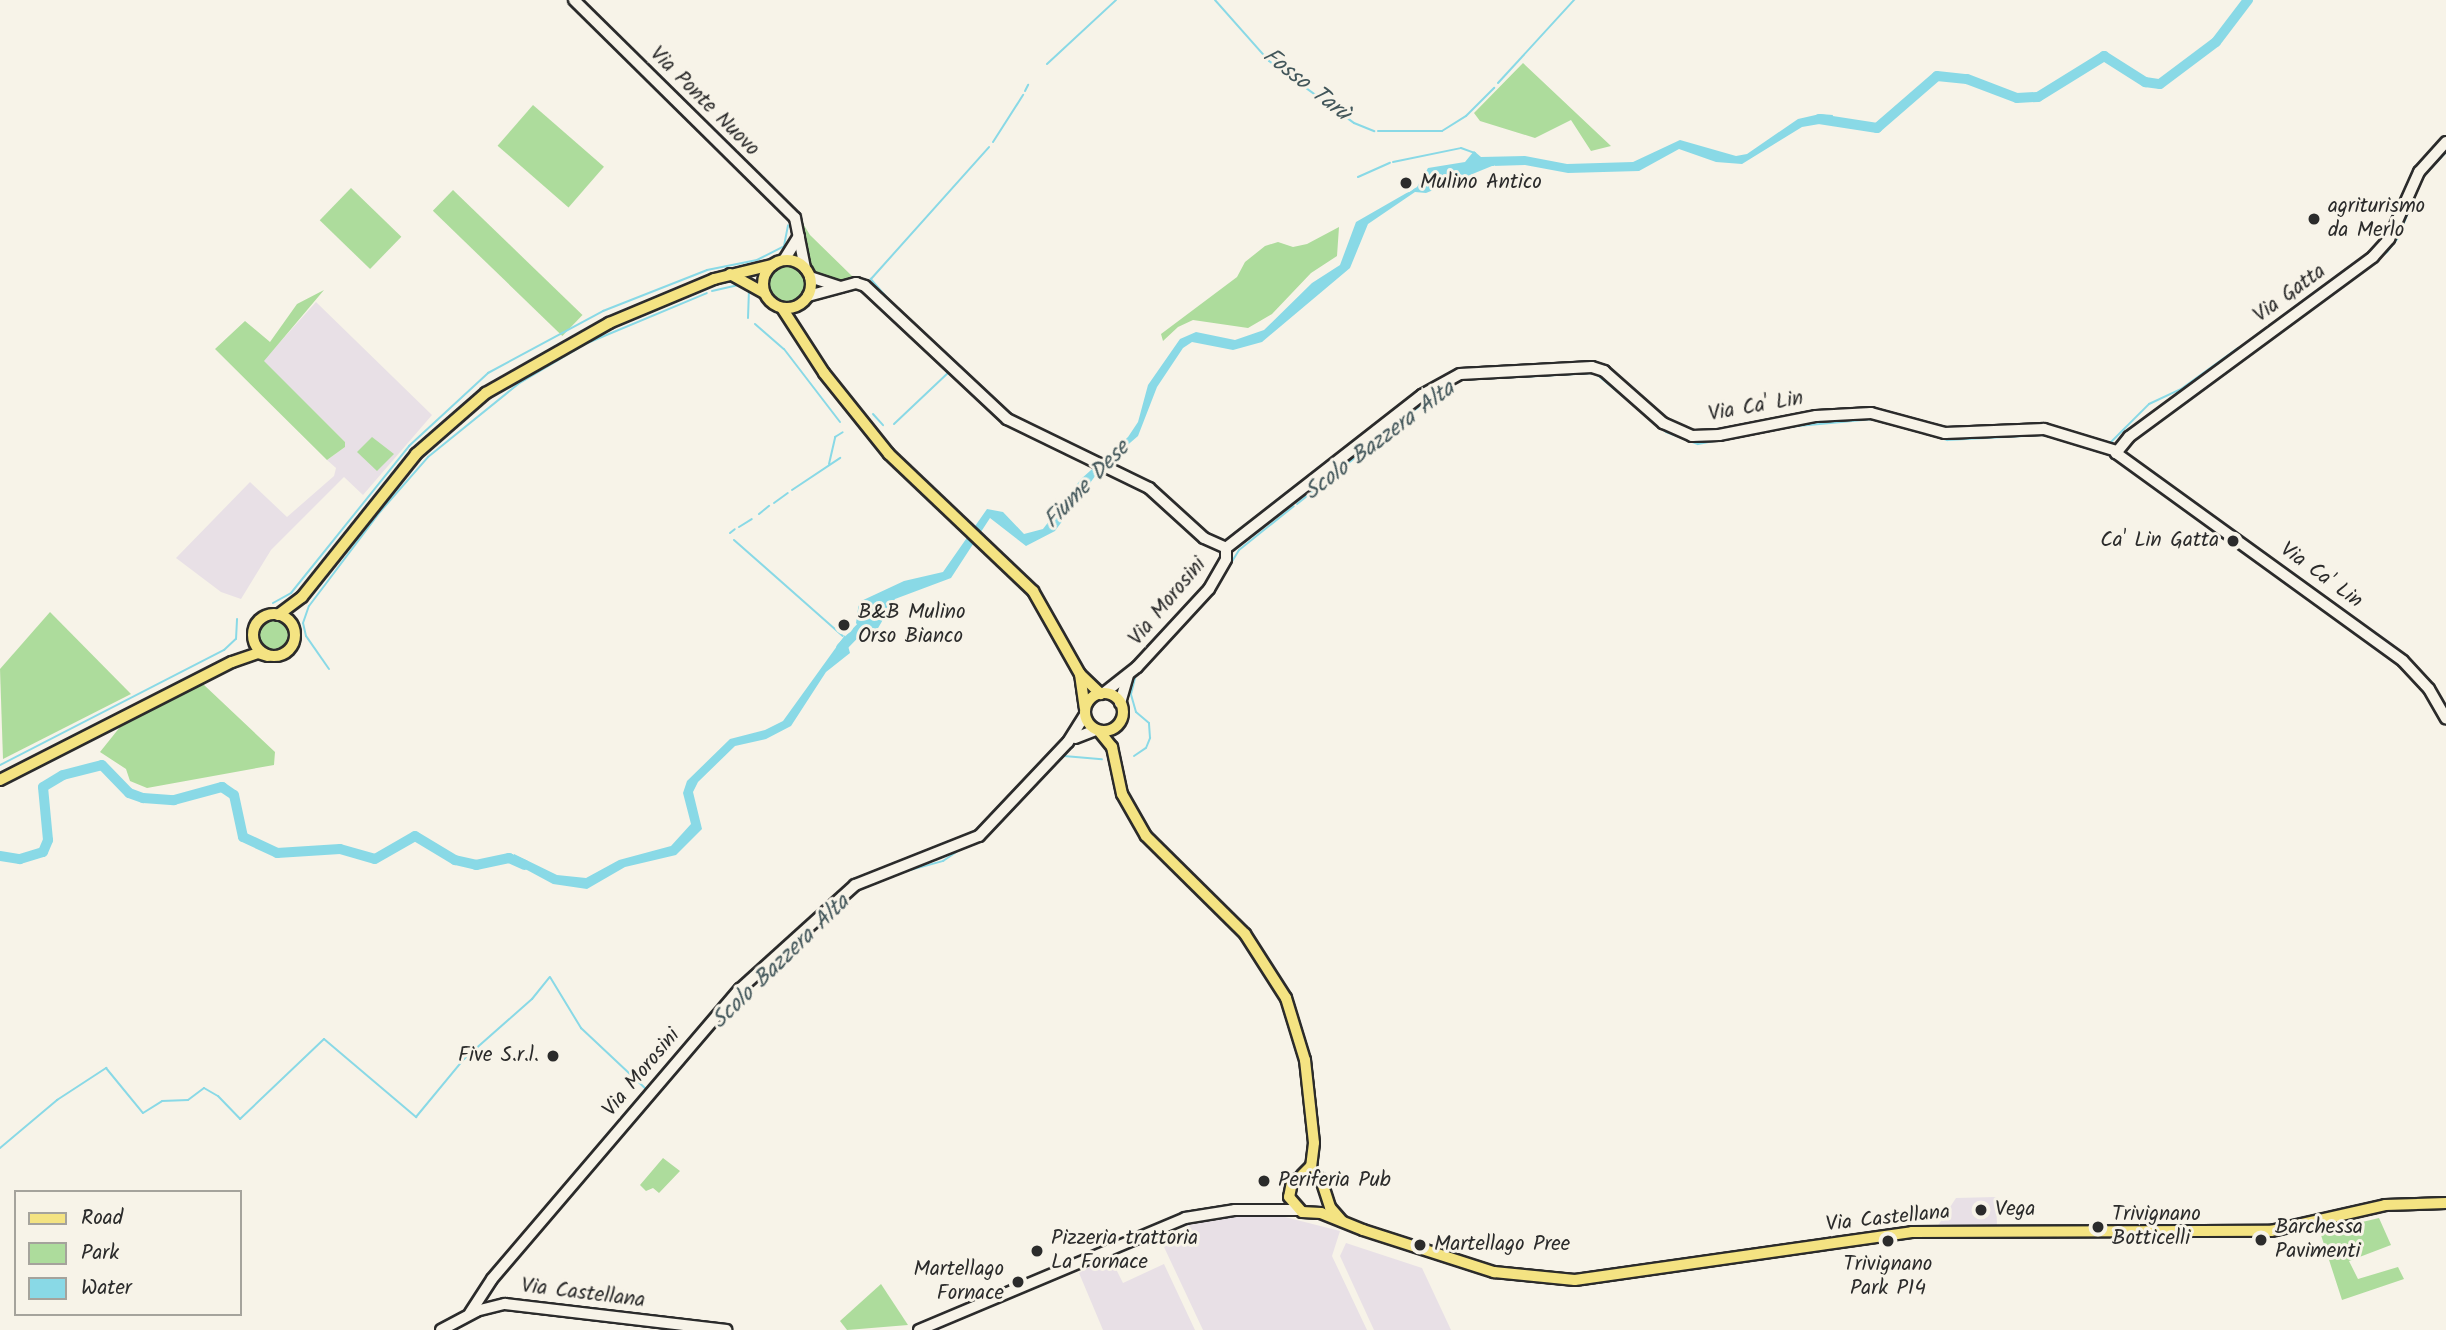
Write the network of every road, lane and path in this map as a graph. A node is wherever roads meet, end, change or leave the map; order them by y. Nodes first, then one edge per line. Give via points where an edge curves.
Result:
1 (573, 0) edge
2 (2446, 142) edge
3 (799, 236) junction
4 (784, 260) junction
5 (772, 264) junction
6 (808, 272) junction
7 (730, 274) junction
8 (844, 288) junction
9 (765, 294) junction
10 (804, 300) junction
11 (782, 308) junction
12 (813, 353) junction
13 (2121, 452) junction
14 (1226, 548) junction
15 (302, 597) junction
16 (278, 615) junction
17 (292, 626) junction
18 (253, 637) junction
19 (268, 656) junction
20 (232, 662) junction
21 (1080, 674) junction
22 (1128, 675) junction
23 (1103, 693) junction
24 (1120, 703) junction
25 (1085, 711) junction
26 (2446, 719) edge
27 (1120, 723) junction
28 (1097, 730) junction
29 (1068, 742) junction
30 (1114, 754) junction
31 (0, 780) edge
32 (1314, 1148) junction
33 (1302, 1175) junction
34 (1324, 1183) junction
35 (1289, 1192) junction
36 (1327, 1195) junction
37 (2446, 1202) edge
38 (1266, 1207) junction
39 (1299, 1210) junction
40 (1313, 1212) junction
41 (1342, 1221) junction
42 (470, 1313) junction
43 (704, 1328) edge
44 (441, 1330) edge
45 (726, 1330) edge
46 (919, 1330) edge

1 - 3 street, Via Ponte Nuovo via 795,218
2 - 13 street, Via Gatta via 2419,172 2389,239 2373,257 2129,437
3 - 4 street
3 - 6 street, Via Ponte Nuovo
4 - 5 main road
4 - 6 main road
5 - 7 main road
5 - 9 main road via 763,278
6 - 8 street
6 - 10 main road
7 - 9 main road via 753,283
7 - 15 main road via 576,339 486,393 440,430 391,481
8 - 10 street
8 - 14 street via 856,283 865,286 1007,419 1149,488 1204,538
9 - 11 main road
10 - 11 main road
10 - 12 main road via 800,320
11 - 12 main road
12 - 21 main road via 889,454 1042,603
13 - 14 street, Via Ca' Lin via 2044,429 1945,433 1871,413 1816,416 1692,436 1663,424 1604,371 1592,366 1460,374 1422,396
13 - 26 street, Via Ca' Lin via 2403,661 2429,689
14 - 22 street, Via Morosini via 1226,559 1209,589
15 - 16 main road
15 - 17 main road
16 - 17 main road
16 - 18 main road via 260,620
17 - 19 main road via 294,639 289,650
18 - 19 main road via 257,649
18 - 20 main road
19 - 20 main road via 258,653
20 - 31 main road
21 - 23 main road
21 - 25 main road
22 - 23 street, Via Morosini
22 - 24 street, Via Morosini
23 - 24 main road
23 - 25 main road
24 - 27 main road
25 - 28 main road
25 - 29 street, Via Morosini
27 - 28 main road via 1110,730
27 - 30 main road
28 - 29 street, Via Morosini
28 - 30 main road
29 - 42 street, Via Morosini via 979,836 855,885 740,989 492,1279
30 - 32 main road via 1122,794 1146,836 1245,934 1279,984 1305,1060
32 - 33 main road via 1311,1166
32 - 34 main road
33 - 34 main road via 1312,1174
33 - 35 main road
34 - 36 main road
35 - 38 street
35 - 39 main road
36 - 40 main road
36 - 41 main road
37 - 41 main road, Via Castellana via 2385,1205 2271,1231 1912,1232 1575,1280 1494,1272
38 - 39 street
38 - 46 street via 1185,1218
39 - 40 main road
40 - 41 main road, Via Castellana
42 - 43 street, Via Castellana via 505,1304
42 - 44 street, Via Castellana
43 - 45 street, Via Castellana

